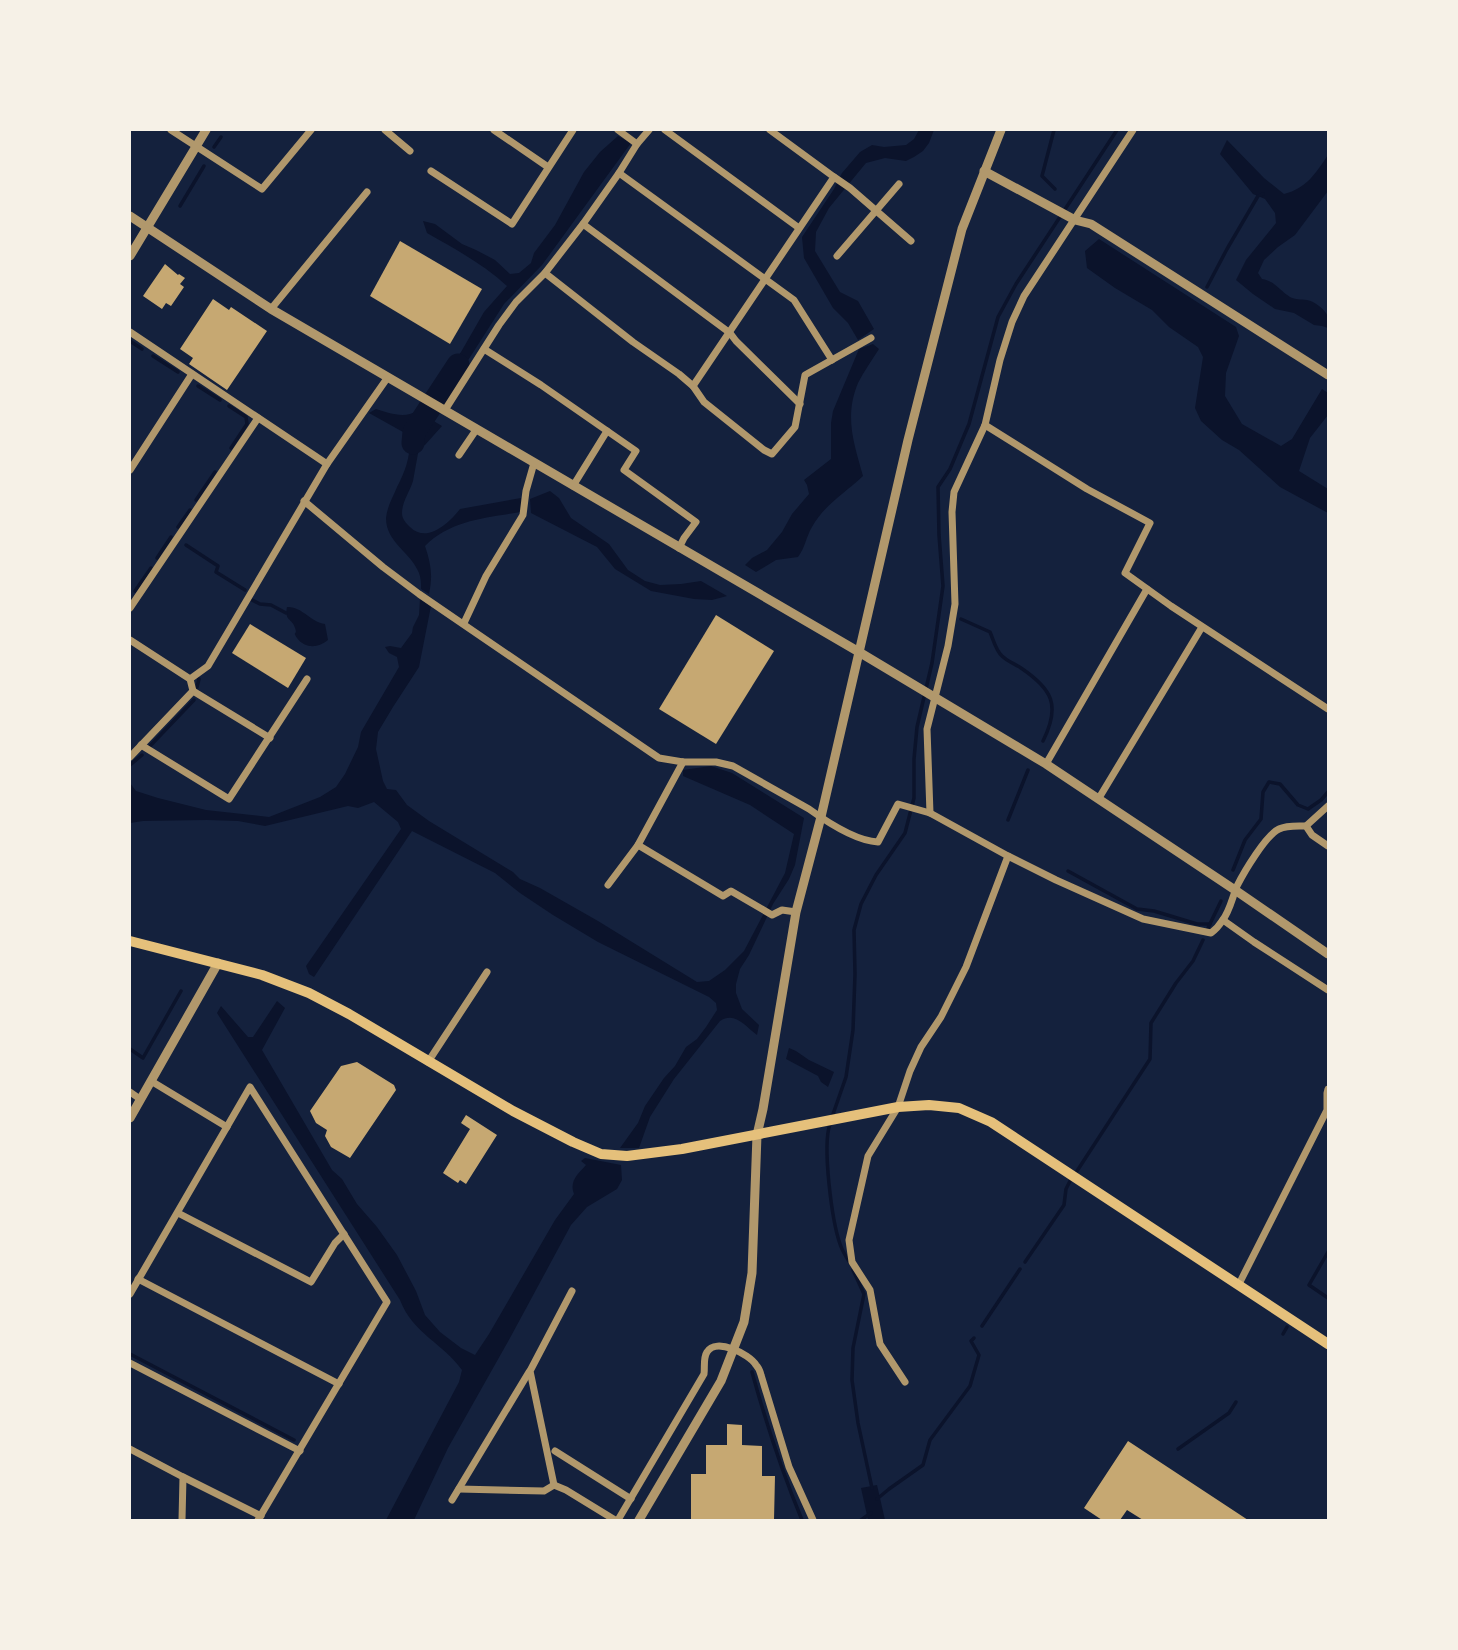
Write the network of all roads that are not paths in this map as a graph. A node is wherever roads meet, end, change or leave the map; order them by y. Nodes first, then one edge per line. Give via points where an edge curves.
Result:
1 (171, 130) edge
2 (206, 130) edge
3 (311, 130) edge
4 (385, 130) edge
5 (494, 130) edge
6 (573, 130) edge
7 (618, 130) edge
8 (649, 130) edge
9 (665, 130) edge
10 (770, 130) edge
11 (1001, 130) edge
12 (1133, 130) edge
13 (637, 144) junction
14 (196, 146) junction
15 (410, 151) dead end
16 (548, 167) junction
17 (431, 171) dead end
18 (984, 171) junction
19 (619, 173) junction
20 (834, 177) junction
21 (899, 184) dead end
22 (368, 192) dead end
23 (876, 211) junction
24 (130, 216) edge
25 (1075, 220) junction
26 (583, 224) junction
27 (148, 228) junction
28 (799, 228) junction
29 (911, 241) dead end
30 (130, 256) edge
31 (837, 256) dead end
32 (545, 274) junction
33 (765, 280) junction
34 (271, 309) junction
35 (130, 332) edge
36 (730, 332) junction
37 (871, 338) dead end
38 (484, 349) junction
39 (832, 360) junction
40 (192, 374) junction
41 (1328, 375) edge
42 (388, 377) junction
43 (693, 386) junction
44 (800, 404) junction
45 (445, 410) junction
46 (258, 418) junction
47 (985, 425) junction
48 (476, 430) junction
49 (607, 431) junction
50 (459, 455) dead end
51 (534, 463) junction
52 (327, 464) junction
53 (130, 470) edge
54 (573, 486) junction
55 (304, 501) junction
56 (679, 548) junction
57 (1147, 590) junction
58 (130, 608) edge
59 (464, 624) junction
60 (1202, 626) junction
61 (130, 640) edge
62 (859, 652) junction
63 (190, 679) junction
64 (307, 679) dead end
65 (193, 691) junction
66 (934, 698) junction
67 (1328, 709) edge
68 (270, 738) junction
69 (141, 745) junction
70 (130, 757) edge
71 (683, 762) junction
72 (1046, 764) junction
73 (1099, 798) junction
74 (1328, 806) edge
75 (930, 813) junction
76 (821, 817) junction
77 (1306, 826) junction
78 (638, 845) junction
79 (1328, 846) edge
80 (1008, 856) junction
81 (608, 885) dead end
82 (1235, 890) junction
83 (796, 912) junction
84 (1223, 920) junction
85 (130, 941) edge
86 (1328, 954) edge
87 (218, 963) junction
88 (487, 972) dead end
89 (1328, 990) edge
90 (428, 1062) junction
91 (151, 1081) junction
92 (1328, 1089) edge
93 (130, 1092) edge
94 (140, 1099) junction
95 (898, 1107) junction
96 (1328, 1110) edge
97 (130, 1118) edge
98 (227, 1127) junction
99 (757, 1135) junction
100 (178, 1213) junction
101 (344, 1234) junction
102 (138, 1279) junction
103 (1238, 1284) junction
104 (572, 1291) dead end
105 (130, 1294) edge
106 (1328, 1344) edge
107 (734, 1350) junction
108 (130, 1363) edge
109 (530, 1371) junction
110 (905, 1381) dead end
111 (339, 1384) junction
112 (130, 1450) edge
113 (300, 1451) junction
114 (555, 1451) dead end
115 (183, 1477) junction
116 (554, 1485) junction
117 (459, 1489) junction
118 (631, 1499) junction
119 (452, 1500) dead end
120 (260, 1518) edge
121 (183, 1521) edge
122 (617, 1521) edge
123 (639, 1521) edge
124 (813, 1521) edge

1 - 14 street
2 - 14 street
3 - 14 street via 262,189
4 - 15 street
5 - 16 street
6 - 16 street
7 - 13 street
8 - 13 street
9 - 28 street
10 - 20 street
11 - 18 street
12 - 25 street
13 - 19 street
14 - 27 street
16 - 17 street via 512,224
18 - 25 street
18 - 62 street via 962,229
19 - 26 street
19 - 33 street
20 - 23 street
20 - 28 street
21 - 23 street
22 - 34 street
23 - 29 street
23 - 31 street
24 - 27 street
25 - 41 street via 1091,224
25 - 47 street via 1020,304 1000,360
26 - 32 street
26 - 36 street
27 - 30 street
27 - 34 street
28 - 33 street
32 - 38 street via 516,302
32 - 43 street
33 - 36 street
33 - 39 street via 794,300
34 - 42 street
35 - 40 street
36 - 43 street
36 - 44 street
37 - 39 street
38 - 45 street
38 - 49 street
39 - 44 street via 805,375
40 - 46 street
40 - 53 street
42 - 45 street
42 - 52 street
43 - 44 street via 704,402 772,454 795,426
45 - 48 street
46 - 52 street
46 - 58 street
47 - 57 street via 1150,523 1125,573
47 - 66 street via 954,492 955,604
48 - 50 street
48 - 51 street
49 - 54 street
49 - 56 street via 636,451 624,470 696,522
51 - 54 street
51 - 59 street via 523,515 486,576
52 - 55 street
54 - 56 street
55 - 59 street via 383,567
55 - 63 street via 208,666
56 - 62 street
57 - 60 street
57 - 72 street
59 - 71 street via 659,758
60 - 67 street
60 - 73 street
61 - 63 street
62 - 66 street
62 - 76 street
63 - 65 street
64 - 68 street
65 - 68 street
65 - 69 street
66 - 72 street
66 - 75 street via 927,729
68 - 69 street via 229,799
69 - 70 street
71 - 76 street via 733,766
71 - 78 street
72 - 73 street
73 - 82 street
74 - 77 street
75 - 76 street via 898,804 878,842 867,842
75 - 80 street
76 - 83 street
77 - 79 street
77 - 82 street via 1283,827 1269,837
78 - 81 street
78 - 83 street via 723,896 731,891 772,915 782,910
80 - 84 street via 1143,919 1211,933
80 - 95 street via 966,967 921,1047
82 - 84 street
82 - 86 street
83 - 99 street
84 - 89 street
85 - 87 main road
87 - 90 main road via 309,993
87 - 91 street
88 - 90 street
90 - 99 main road via 601,1154 645,1154
91 - 94 street
91 - 98 street
92 - 96 street
93 - 94 street
94 - 97 street
95 - 99 main road
95 - 103 main road via 959,1108 991,1122
95 - 110 street via 868,1156 849,1240 852,1262 870,1290 880,1344
96 - 103 street
98 - 100 street
98 - 101 street via 250,1087
99 - 107 street via 752,1273
100 - 101 street via 311,1282
100 - 102 street
101 - 111 street via 387,1302
102 - 105 street
102 - 111 street
103 - 106 main road
104 - 109 street
107 - 118 street via 715,1345 705,1353 704,1374
107 - 123 street via 721,1381
107 - 124 street via 756,1364 789,1467
108 - 113 street
109 - 116 street
109 - 117 street
111 - 113 street
112 - 115 street
113 - 120 street
114 - 118 street
115 - 120 street
115 - 121 street
116 - 117 street via 544,1491
116 - 122 street
117 - 119 street
118 - 122 street

